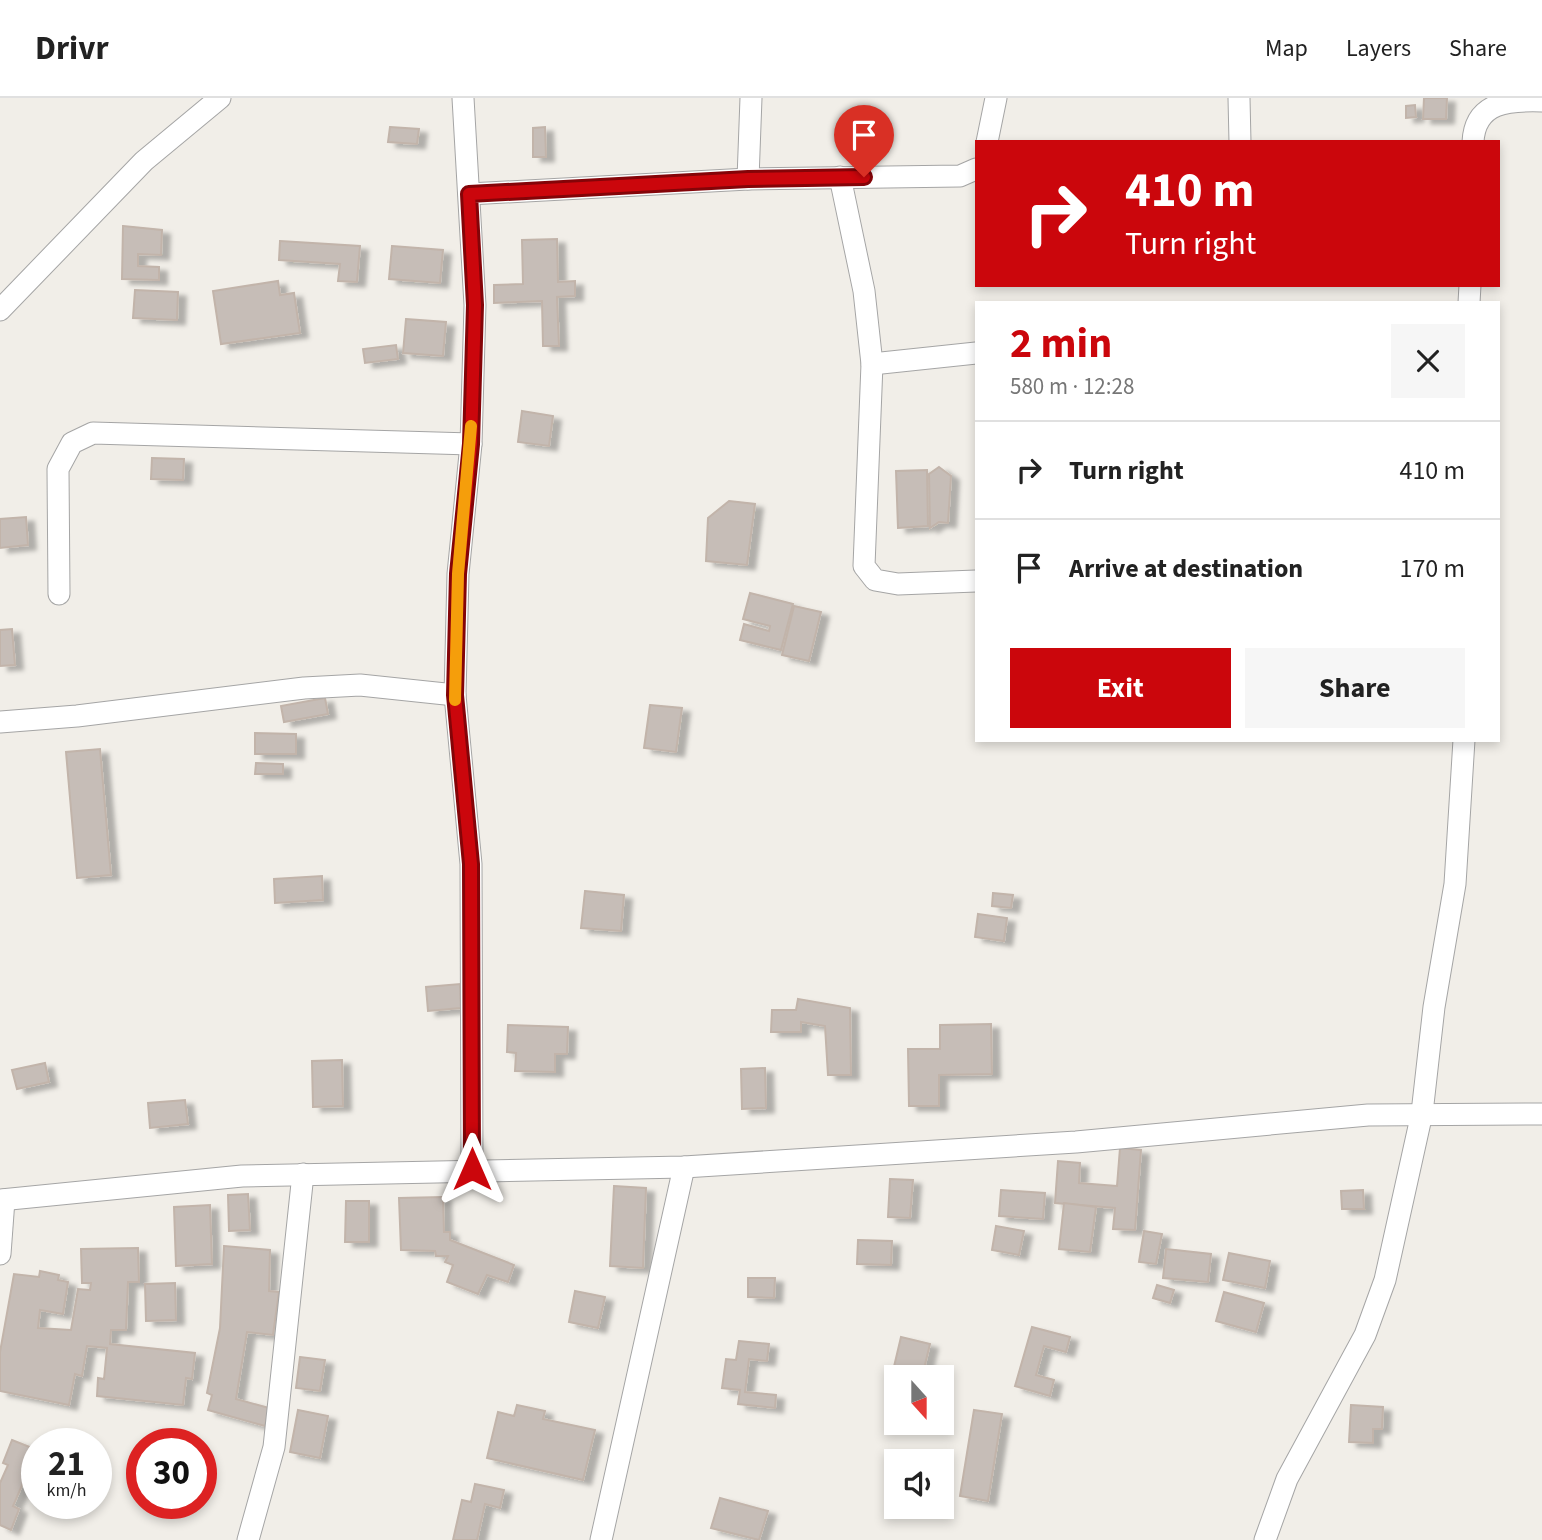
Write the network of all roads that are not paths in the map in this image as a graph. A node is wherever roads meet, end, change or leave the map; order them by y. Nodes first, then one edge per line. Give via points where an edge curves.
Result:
1 (220, 98) edge
2 (463, 98) edge
3 (751, 98) edge
4 (996, 98) edge
5 (1239, 98) edge
6 (1542, 101) edge
7 (987, 140) edge
8 (1240, 140) edge
9 (1474, 140) edge
10 (975, 172) edge
11 (840, 177) junction
12 (748, 179) junction
13 (469, 194) junction
14 (0, 310) edge
15 (975, 353) edge
16 (872, 364) junction
17 (471, 444) junction
18 (975, 581) edge
19 (59, 594) dead end
20 (455, 695) junction
21 (0, 722) edge
22 (1464, 742) edge
23 (1422, 1113) junction
24 (1542, 1114) edge
25 (684, 1167) junction
26 (472, 1169) junction
27 (303, 1174) junction
28 (2, 1200) edge
29 (0, 1254) edge
30 (248, 1540) edge
31 (601, 1540) edge
32 (1265, 1540) edge

1 - 14 street via 144,161
2 - 13 street
3 - 12 street
4 - 7 street
5 - 8 street
6 - 9 street via 1509,100 1485,110
10 - 11 street
11 - 12 street
11 - 16 street via 864,291
12 - 13 street
13 - 17 street via 475,305
15 - 16 street
16 - 18 street via 864,566 875,580 898,584
17 - 19 street via 93,433 72,443 58,469
17 - 20 street via 458,574
20 - 21 street via 360,685 315,687
20 - 26 street via 471,864
22 - 23 street via 1455,884
23 - 24 street
23 - 25 street via 1076,1142
23 - 32 street via 1385,1280 1365,1335 1287,1479
25 - 26 street
25 - 31 street
26 - 27 street
27 - 28 street
27 - 30 street via 274,1447
28 - 29 street

